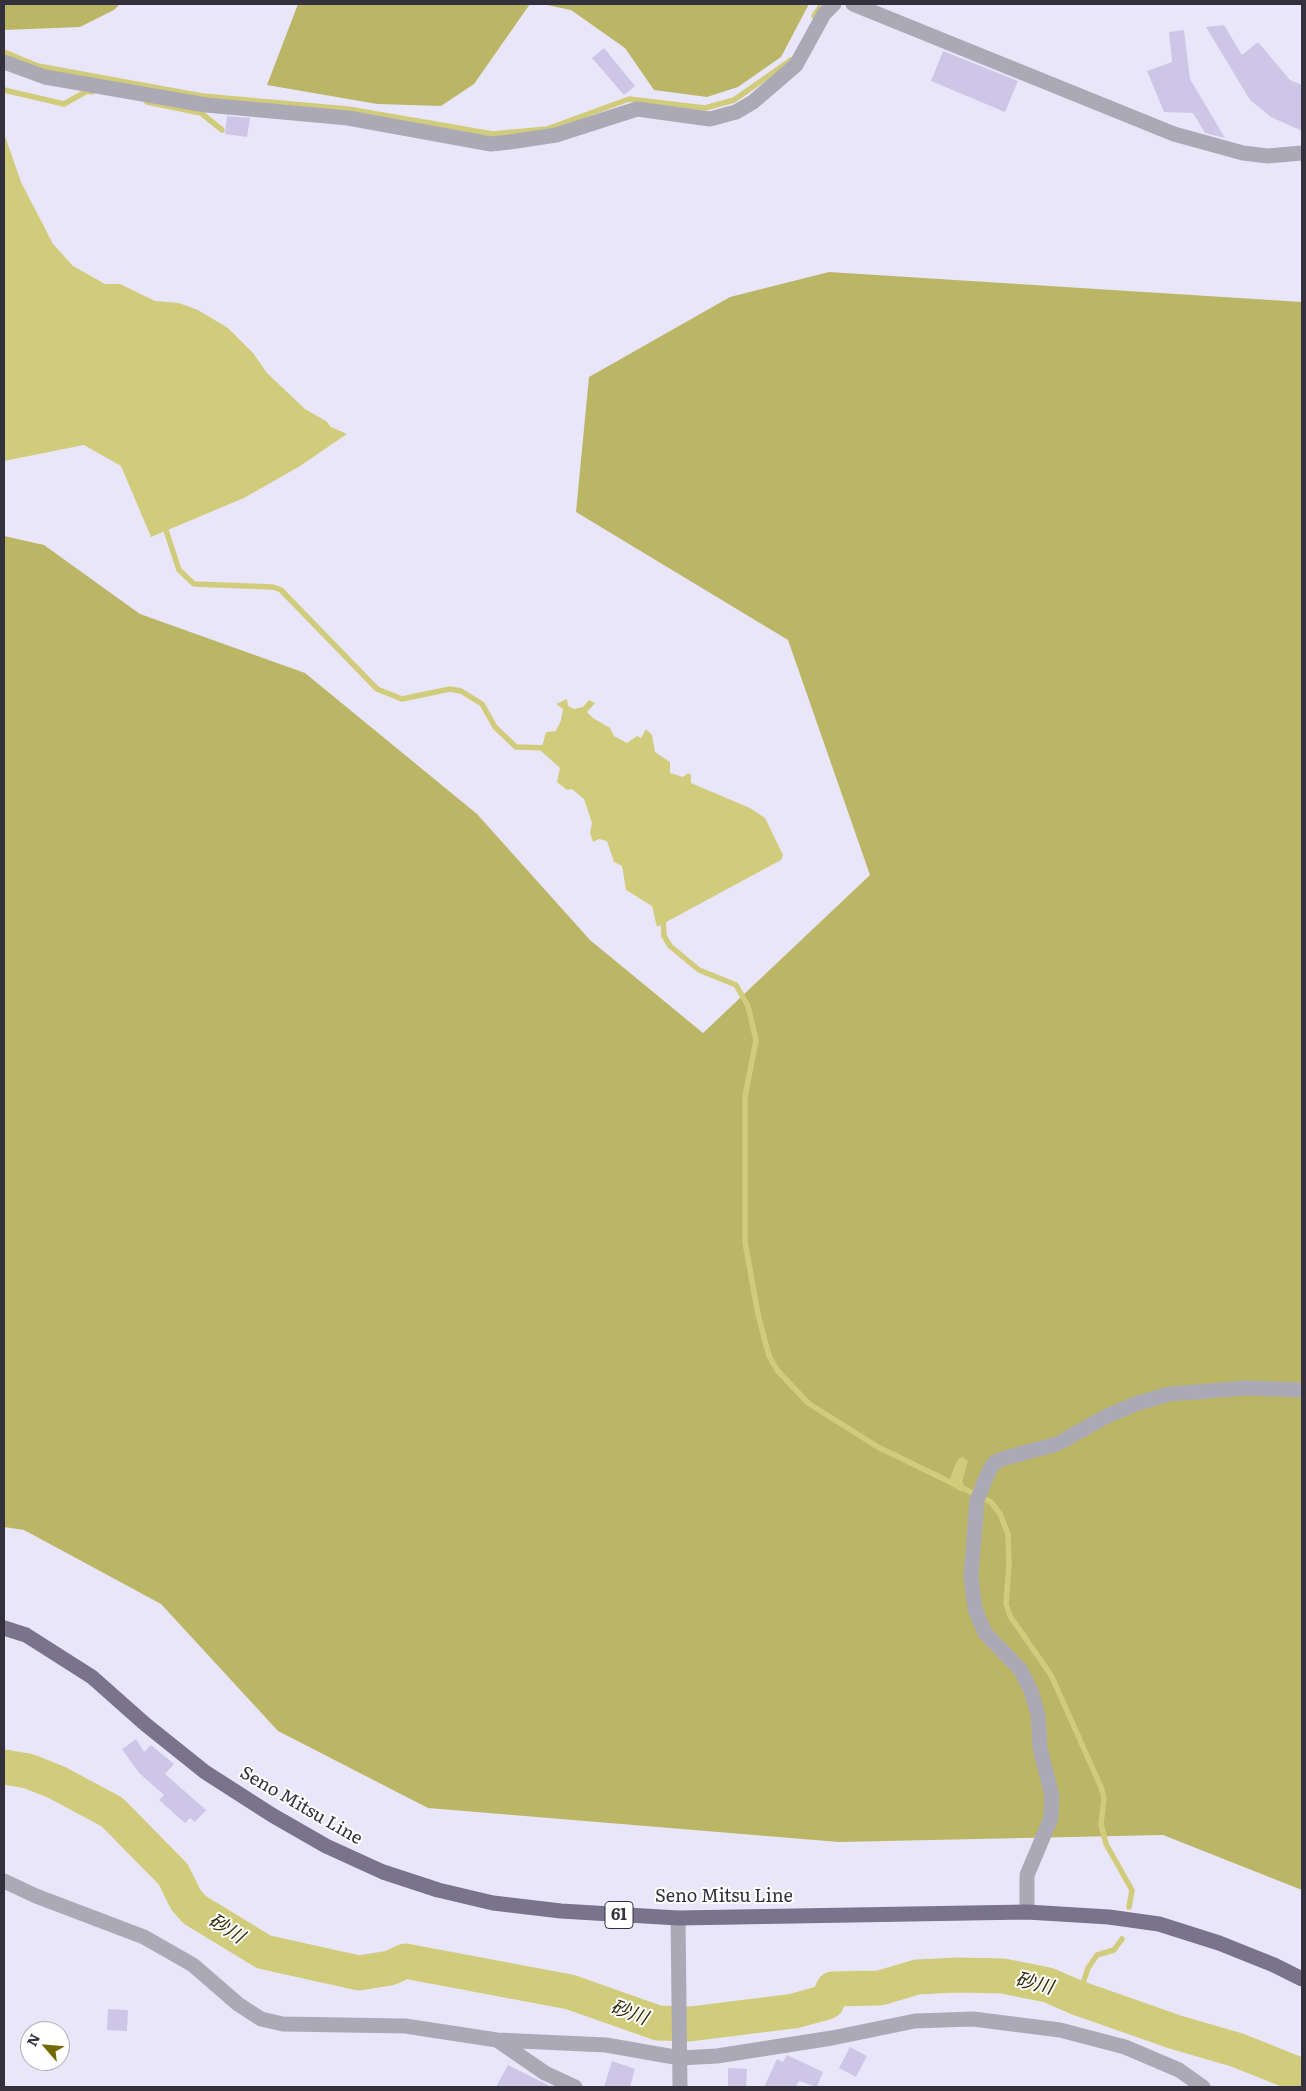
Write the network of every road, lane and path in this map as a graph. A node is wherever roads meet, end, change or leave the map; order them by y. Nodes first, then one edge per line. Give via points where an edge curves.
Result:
1 (834, 4) edge
2 (853, 4) edge
3 (4, 62) edge
4 (1302, 153) edge
5 (1302, 1390) edge
6 (4, 1628) edge
7 (4, 1881) edge
8 (1027, 1912) junction
9 (678, 1918) junction
10 (1302, 1978) edge
11 (497, 2040) junction
12 (680, 2054) junction
13 (576, 2087) edge
14 (680, 2087) edge
15 (1203, 2087) edge

1 - 3 street via 824,14 796,65 753,102 736,112 710,119 637,109 556,135 491,144 348,118 206,104 45,77
2 - 4 street via 1174,134 1217,147 1268,156
5 - 8 street via 1214,1389 1169,1394 1108,1416 1057,1444 995,1462 989,1470 978,1496 971,1576 975,1609 985,1633 1020,1669 1031,1691 1052,1796 1051,1818 1027,1875
6 - 9 main road, Seno Mitsu Line / 61 via 26,1635 92,1677 205,1772 326,1846 383,1872 438,1890 494,1903 561,1911
7 - 11 street via 144,1937 193,1965 238,2004 261,2019 283,2024 405,2026
8 - 9 main road, Seno Mitsu Line / 61
8 - 10 main road, Seno Mitsu Line / 61 via 1110,1917 1159,1924 1228,1947
9 - 12 street
11 - 12 street via 606,2045
11 - 13 street via 545,2073
12 - 14 street
12 - 15 street via 726,2054 915,2021 973,2019 1060,2030 1125,2047 1179,2070

